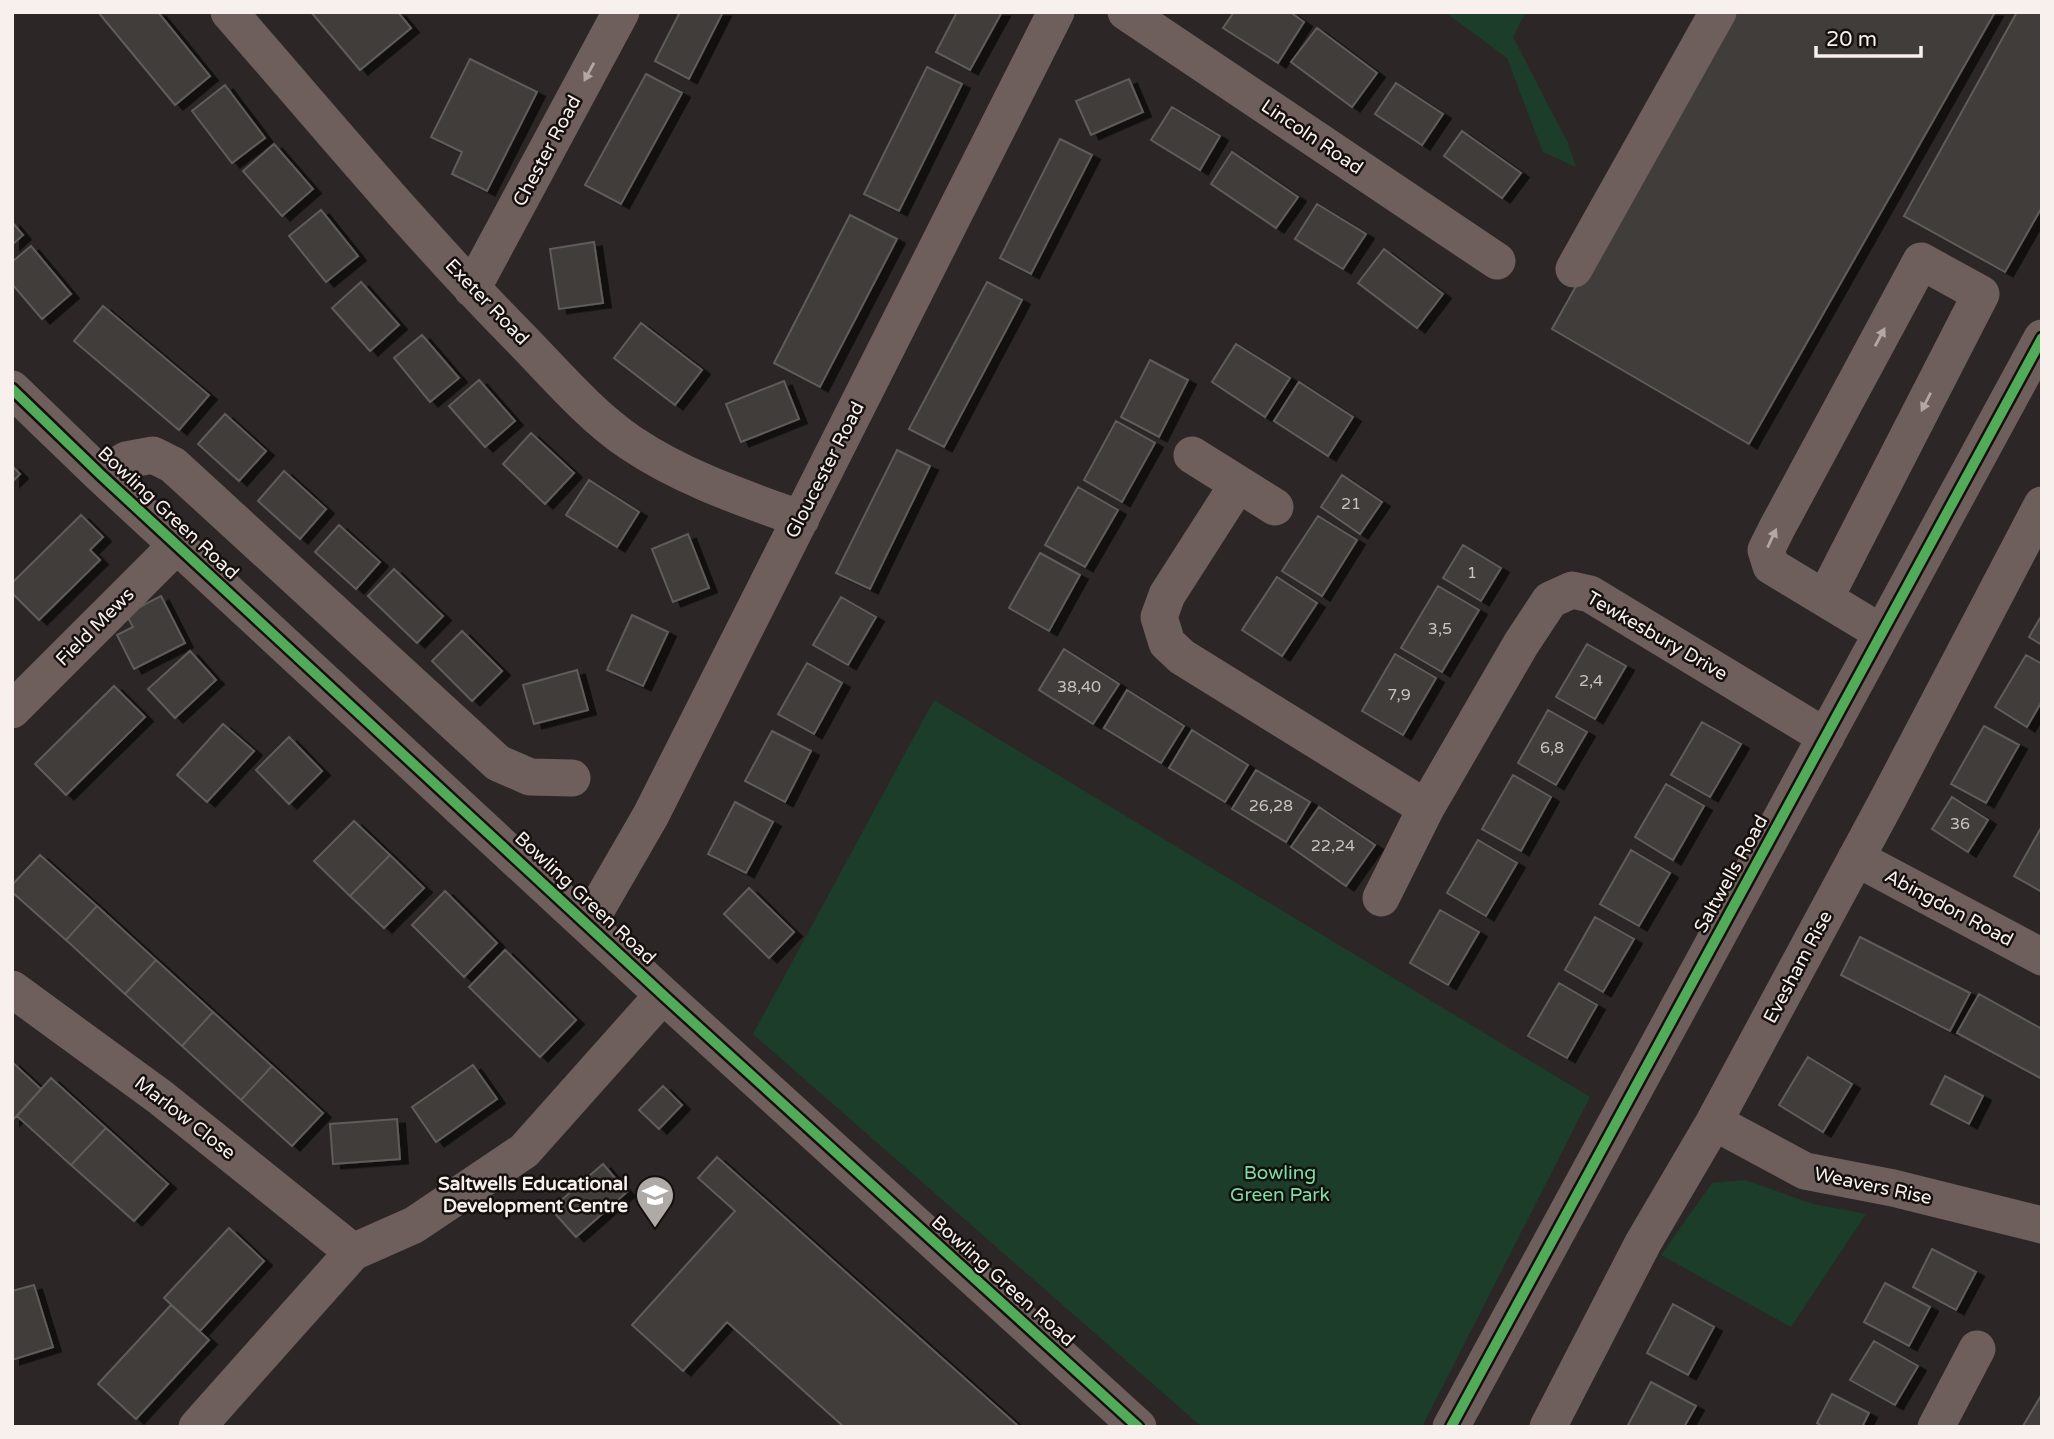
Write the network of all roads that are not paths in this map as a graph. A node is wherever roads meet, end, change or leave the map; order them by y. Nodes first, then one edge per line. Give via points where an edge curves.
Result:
1 (229, 12) edge
2 (621, 12) edge
3 (1056, 12) edge
4 (1126, 12) edge
5 (1718, 12) edge
6 (1497, 261) dead end
7 (1574, 269) dead end
8 (472, 289) junction
9 (2042, 338) edge
10 (12, 390) edge
11 (1192, 455) dead end
12 (101, 475) junction
13 (1238, 484) junction
14 (2042, 505) edge
15 (1275, 507) dead end
16 (801, 519) junction
17 (177, 545) junction
18 (1825, 598) junction
19 (1882, 633) junction
20 (12, 710) edge
21 (1826, 737) junction
22 (572, 778) dead end
23 (1426, 808) junction
24 (1856, 858) junction
25 (1381, 898) dead end
26 (588, 924) junction
27 (2042, 957) edge
28 (12, 989) edge
29 (663, 995) junction
30 (1714, 1122) junction
31 (2042, 1225) edge
32 (353, 1252) junction
33 (1978, 1349) dead end
34 (197, 1427) edge
35 (1138, 1427) edge
36 (1451, 1427) edge
37 (1548, 1427) edge
38 (1936, 1427) edge

1 - 8 street, Exeter Road
2 -> 8 street, Chester Road
3 - 16 street, Gloucester Road
4 - 6 street, Lincoln Road
5 - 7 street
8 - 16 street, Exeter Road via 589,408 629,442 717,488
9 - 19 street, Saltwells Road
10 - 12 street, Bowling Green Road
11 - 13 street
12 - 17 street, Bowling Green Road
12 - 22 street, Bowling Green Road via 126,460 153,455 173,466 498,763 530,777
13 - 15 street
13 - 23 street via 1167,595 1159,617 1167,643 1182,657
14 - 24 street, Evesham Rise
16 - 26 street, Gloucester Road via 651,815
17 - 20 street, Field Mews
17 - 26 street, Bowling Green Road
18 -> 18 street via 1771,566 1766,550 1921,261 1981,294
18 - 19 street
19 - 21 street, Saltwells Road
21 - 23 street, Tewkesbury Drive via 1590,594 1572,590 1550,600
21 - 36 street, Saltwells Road
23 - 25 street, Tewkesbury Drive
24 - 27 street, Abingdon Road
24 - 30 street, Evesham Rise
26 - 29 street, Bowling Green Road
28 - 32 street, Marlow Close via 160,1097
29 - 32 street via 524,1151 414,1225
29 - 35 street, Bowling Green Road
30 - 31 street, Weavers Rise via 1805,1171
30 - 37 street, Evesham Rise via 1643,1243
32 - 34 street
33 - 38 street

